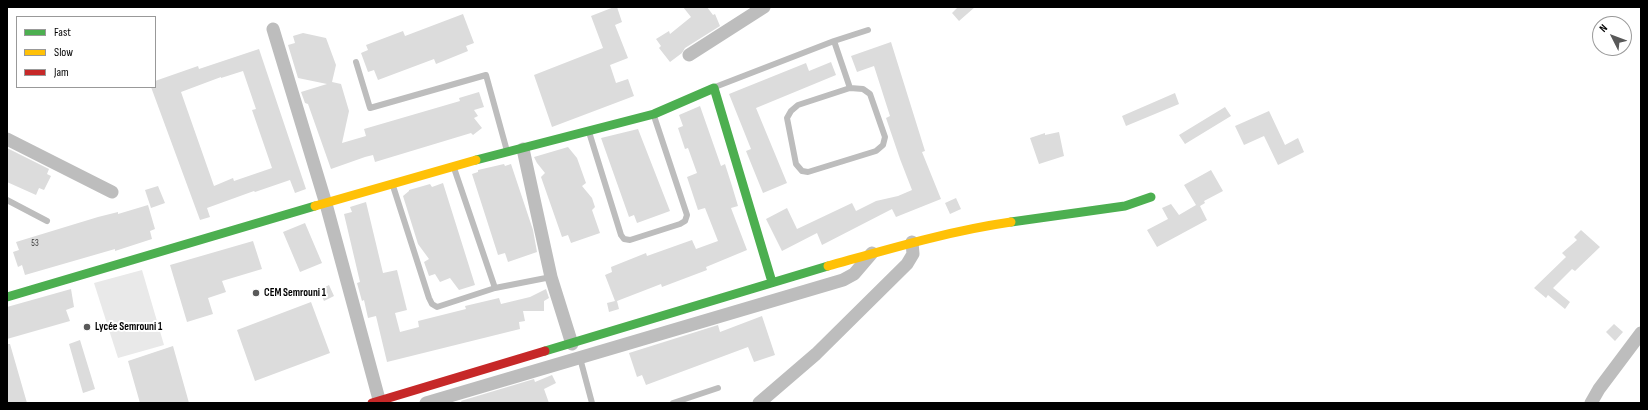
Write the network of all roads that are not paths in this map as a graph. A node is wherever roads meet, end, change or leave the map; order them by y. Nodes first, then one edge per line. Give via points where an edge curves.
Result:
1 (764, 7) edge
2 (273, 29) dead end
3 (868, 30) dead end
4 (834, 41) junction
5 (689, 55) dead end
6 (356, 62) dead end
7 (714, 88) junction
8 (850, 88) junction
9 (654, 114) junction
10 (589, 132) junction
11 (7, 139) edge
12 (523, 149) junction
13 (507, 152) junction
14 (453, 166) junction
15 (393, 184) junction
16 (112, 192) dead end
17 (1151, 197) dead end
18 (7, 200) edge
19 (326, 204) junction
20 (47, 221) dead end
21 (912, 242) junction
22 (872, 253) junction
23 (551, 277) junction
24 (772, 282) junction
25 (495, 288) junction
26 (7, 297) edge
27 (1641, 333) edge
28 (572, 344) junction
29 (580, 358) junction
30 (718, 388) dead end
31 (377, 402) edge
32 (426, 403) edge
33 (592, 403) edge
34 (674, 403) edge
35 (759, 403) edge
36 (1591, 403) edge

1 - 5 street
2 - 19 street
3 - 4 lane
4 - 7 lane
4 - 8 lane
6 - 13 lane via 370,108 486,75
7 - 9 street
7 - 24 street
8 - 8 lane via 798,105 791,111 787,118 796,164 802,171 808,172 876,151 883,145 885,137 870,94 863,89
9 - 10 street
9 - 10 lane via 687,215 685,221 680,224 630,240 624,239 621,235
10 - 12 street
11 - 16 street
12 - 13 street
12 - 23 street
13 - 14 street
14 - 15 street
14 - 25 lane
15 - 19 street
15 - 25 lane via 432,304 437,307
17 - 21 street via 1126,206 989,225
18 - 20 lane
19 - 26 street
19 - 31 street
21 - 22 street
21 - 35 street via 913,254 907,264 816,354
22 - 24 street
22 - 29 street via 858,269 843,280
23 - 25 lane
23 - 28 street
24 - 28 street
27 - 36 street
28 - 31 street
29 - 32 street
29 - 33 lane
30 - 34 lane

